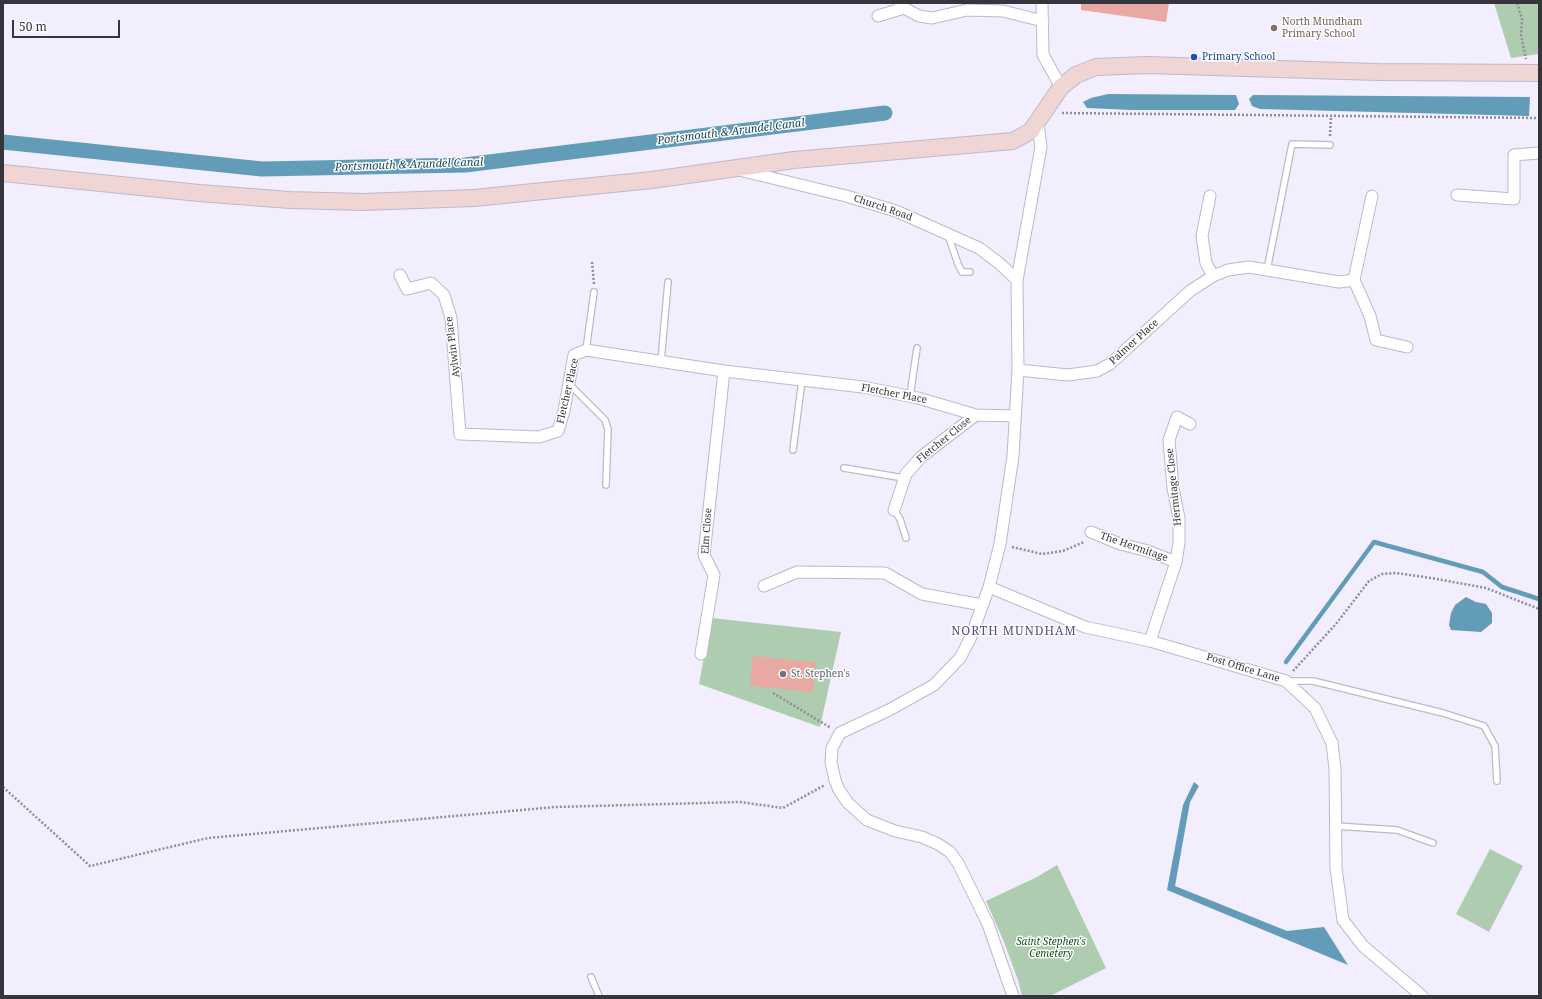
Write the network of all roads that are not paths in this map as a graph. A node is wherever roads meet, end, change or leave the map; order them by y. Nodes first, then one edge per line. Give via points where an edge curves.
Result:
1 (1042, 3) edge
2 (902, 5) edge
3 (878, 16) dead end
4 (1042, 20) junction
5 (1534, 73) edge
6 (1061, 87) junction
7 (1041, 117) junction
8 (1330, 145) road end
9 (1539, 153) edge
10 (735, 169) junction
11 (3, 173) edge
12 (1458, 195) dead end
13 (1210, 196) dead end
14 (1372, 196) dead end
15 (947, 233) junction
16 (1267, 270) junction
17 (970, 272) dead end
18 (400, 275) dead end
19 (1213, 276) junction
20 (1017, 280) junction
21 (1354, 280) junction
22 (668, 282) dead end
23 (594, 292) road end
24 (1406, 347) dead end
25 (917, 348) dead end
26 (586, 350) junction
27 (661, 361) junction
28 (1018, 370) junction
29 (724, 371) junction
30 (802, 380) junction
31 (569, 384) junction
32 (910, 396) junction
33 (976, 415) junction
34 (1015, 416) junction
35 (1190, 424) dead end
36 (460, 434) joint
37 (793, 450) dead end
38 (844, 468) dead end
39 (904, 478) junction
40 (606, 485) dead end
41 (894, 510) joint
42 (1092, 532) road end
43 (906, 538) dead end
44 (1176, 562) junction
45 (764, 586) dead end
46 (989, 587) junction
47 (982, 605) junction
48 (1150, 641) junction
49 (701, 654) dead end
50 (1286, 681) junction
51 (1497, 781) dead end
52 (1336, 826) junction
53 (1433, 843) dead end
54 (591, 977) dead end
55 (599, 996) edge
56 (1013, 996) edge
57 (1422, 996) edge

1 - 4 street
2 - 3 street
2 - 4 street via 919,16 932,18 967,10 1003,11
4 - 6 street via 1043,55
5 - 6 main road via 1378,72 1147,65 1096,67 1076,75
6 - 7 main road
7 - 10 main road via 1031,131 1013,141 794,160
7 - 20 street via 1041,147
8 - 16 lane via 1292,144
9 - 12 street via 1514,154 1514,198
10 - 11 main road via 474,198 362,202 199,193
10 - 15 street, Church Road via 868,202
13 - 19 street via 1202,236 1206,263
14 - 21 street
15 - 17 lane via 962,272
15 - 20 street, Church Road via 979,248 1000,263
16 - 19 street, Palmer Place via 1228,270
16 - 21 street, Palmer Place via 1339,282
18 - 36 street, Aylwin Place via 407,289 431,283 444,295 451,318
19 - 28 street, Palmer Place via 1190,291 1110,364 1097,371 1068,375
20 - 28 street
21 - 24 street via 1370,316 1376,340
22 - 27 lane
23 - 26 lane
25 - 32 lane
26 - 27 street, Fletcher Place
26 - 31 street, Fletcher Place via 574,355
27 - 29 street, Fletcher Place
28 - 34 street
29 - 30 street, Fletcher Place
29 - 49 street, Elm Close via 704,555 714,576
30 - 32 street, Fletcher Place via 863,387
30 - 37 lane
31 - 36 street, Fletcher Place via 558,431 539,437
31 - 40 lane via 605,420 608,429
32 - 33 street, Fletcher Place
33 - 34 street, Fletcher Place
33 - 39 street, Fletcher Close via 921,457
34 - 46 street via 1013,456 1000,544
35 - 44 street, Hermitage Close via 1176,417 1169,440 1173,488 1179,518
38 - 39 lane
39 - 41 street, Fletcher Close
41 - 43 lane
42 - 44 street, The Hermitage
44 - 48 street, Hermitage Close
45 - 47 street via 797,572 885,573 922,594
46 - 47 street
46 - 48 street, Post Office Lane via 1085,627
47 - 56 street via 971,637 960,658 934,685 840,733 832,748 831,762 835,780 848,803 867,820 895,831 922,837 950,852 988,924
48 - 50 street, Post Office Lane
50 - 51 lane via 1313,681 1443,713 1484,726 1495,746
50 - 52 street, Post Office Lane via 1315,708 1332,743
52 - 53 lane via 1397,830
52 - 57 street, Post Office Lane via 1336,868 1343,920 1363,946
54 - 55 lane

